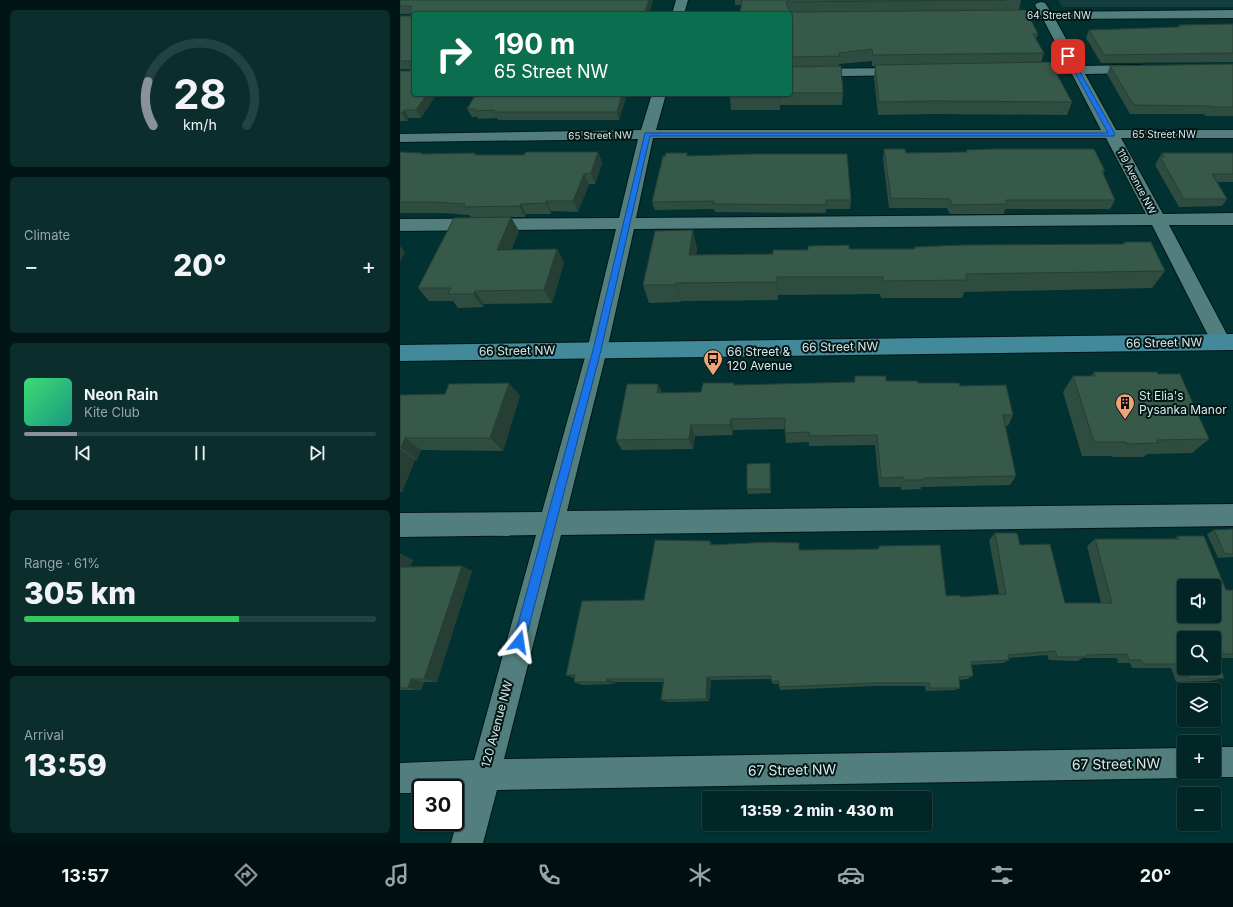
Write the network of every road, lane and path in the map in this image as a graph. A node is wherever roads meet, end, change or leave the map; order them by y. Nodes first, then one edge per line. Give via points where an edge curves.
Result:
1 (682, 0) edge
2 (1038, 0) edge
3 (679, 12) edge
4 (1233, 14) edge
5 (1046, 15) junction
6 (990, 16) edge
7 (1154, 69) edge
8 (1076, 70) junction
9 (1012, 71) edge
10 (917, 72) edge
11 (792, 73) edge
12 (657, 96) edge
13 (647, 134) junction
14 (1112, 134) junction
15 (1233, 134) edge
16 (400, 138) edge
17 (1158, 219) junction
18 (1233, 219) edge
19 (626, 223) junction
20 (400, 225) edge
21 (1227, 342) edge
22 (597, 350) junction
23 (400, 353) edge
24 (1233, 514) edge
25 (551, 523) junction
26 (400, 525) edge
27 (1221, 762) edge
28 (1233, 762) edge
29 (1177, 763) edge
30 (484, 775) junction
31 (400, 778) edge
32 (467, 843) edge

1 - 3 street
2 - 5 street, 119 Avenue NW
4 - 5 street, 64 Street NW
5 - 6 street, 64 Street NW
5 - 8 street, 119 Avenue NW
7 - 8 street
8 - 9 street
8 - 14 street, 119 Avenue NW
10 - 11 street
12 - 13 street, 120 Avenue NW
13 - 14 street, 65 Street NW
13 - 16 street, 65 Street NW
13 - 19 street, 120 Avenue NW
14 - 15 street, 65 Street NW
14 - 17 street, 119 Avenue NW
17 - 18 street
17 - 19 street
17 - 21 street, 119 Avenue NW
19 - 20 street
19 - 22 street, 120 Avenue NW
21 - 22 main road, 66 Street NW
22 - 23 main road, 66 Street NW
22 - 25 street, 120 Avenue NW
24 - 25 street
25 - 26 street
25 - 30 street, 120 Avenue NW
27 - 28 street
29 - 30 street, 67 Street NW
30 - 31 street, 67 Street NW
30 - 32 street, 120 Avenue NW

